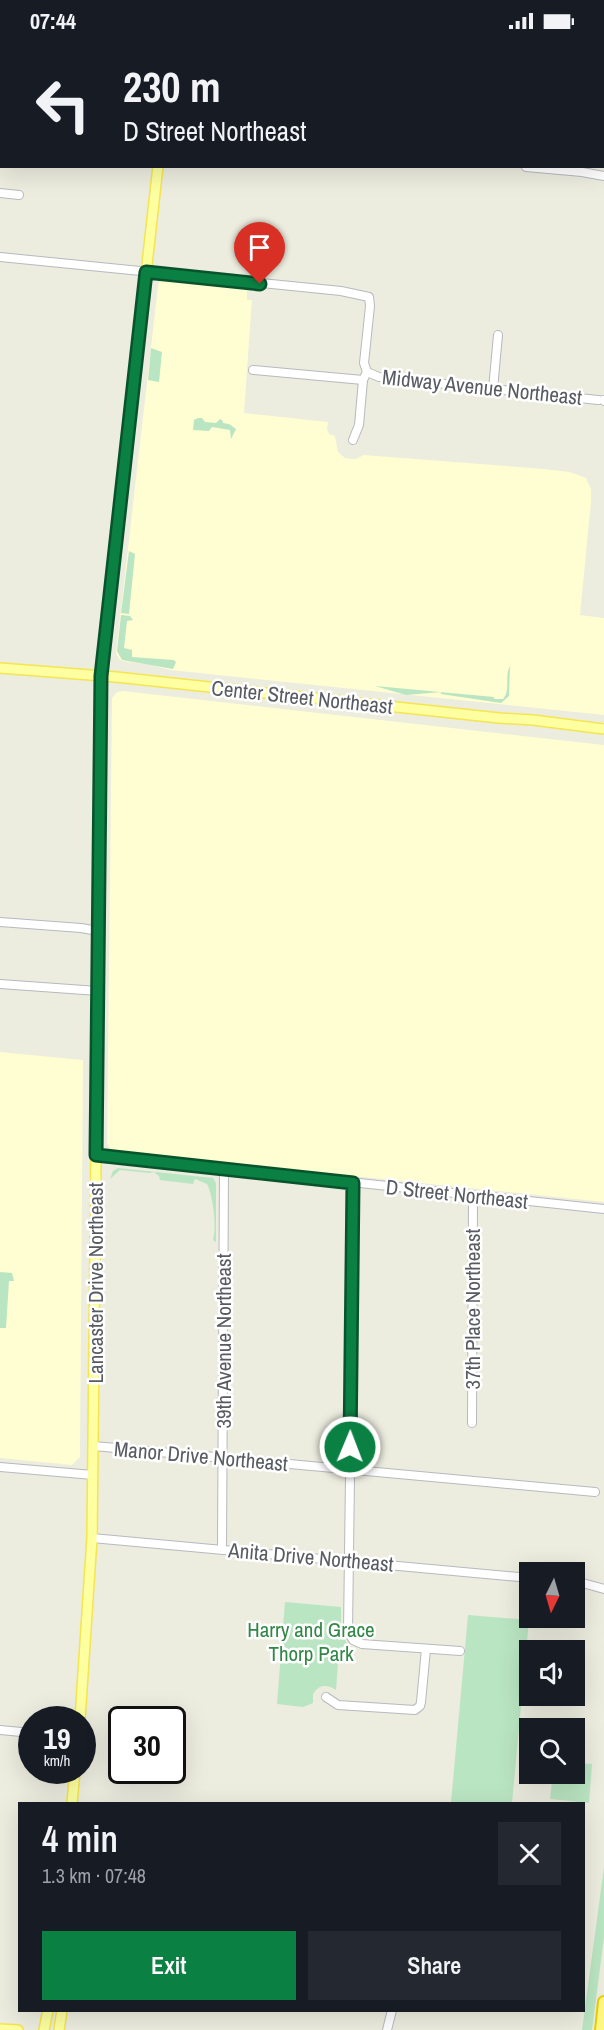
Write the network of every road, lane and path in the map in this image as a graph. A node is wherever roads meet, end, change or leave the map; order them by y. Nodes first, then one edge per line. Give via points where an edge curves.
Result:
1 (158, 168) edge
2 (537, 168) edge
3 (604, 176) edge
4 (0, 193) edge
5 (19, 195) dead end
6 (0, 257) edge
7 (146, 272) junction
8 (498, 335) dead end
9 (253, 370) dead end
10 (365, 376) junction
11 (493, 389) junction
12 (602, 400) edge
13 (353, 440) dead end
14 (0, 668) edge
15 (101, 676) junction
16 (604, 729) edge
17 (0, 922) edge
18 (98, 932) junction
19 (0, 984) edge
20 (98, 991) junction
21 (96, 1155) junction
22 (224, 1170) junction
23 (353, 1183) junction
24 (473, 1195) junction
25 (604, 1209) edge
26 (472, 1423) dead end
27 (94, 1446) junction
28 (222, 1456) junction
29 (0, 1467) edge
30 (350, 1470) junction
31 (93, 1475) junction
32 (595, 1492) dead end
33 (92, 1538) junction
34 (222, 1549) junction
35 (351, 1561) junction
36 (519, 1577) edge
37 (585, 1584) edge
38 (604, 1590) edge
39 (426, 1649) junction
40 (460, 1651) dead end
41 (326, 1697) dead end
42 (81, 1706) edge
43 (0, 1730) edge
44 (18, 1732) edge
45 (74, 1784) edge
46 (72, 1802) edge
47 (604, 2002) edge
48 (48, 2012) edge
49 (62, 2012) edge
50 (392, 2012) edge
51 (0, 2029) edge
52 (18, 2030) edge
53 (44, 2030) edge
54 (59, 2030) edge
55 (387, 2030) edge
56 (601, 2030) edge

1 - 7 main road, Lancaster Drive Northeast
2 - 3 street
4 - 5 street
6 - 7 street
7 - 10 street via 369,297
7 - 15 main road, Lancaster Drive Northeast
8 - 11 street
9 - 10 street, Midway Avenue Northeast
10 - 11 street, Midway Avenue Northeast
10 - 13 street via 360,420
11 - 12 street, Midway Avenue Northeast
14 - 15 main road, Center Street Northeast
15 - 16 main road, Center Street Northeast
15 - 18 main road, Lancaster Drive Northeast
17 - 18 street
18 - 20 main road, Lancaster Drive Northeast
19 - 20 street
20 - 21 main road, Lancaster Drive Northeast
21 - 22 street, D Street Northeast
21 - 27 main road, Lancaster Drive Northeast
22 - 23 street, D Street Northeast
22 - 28 street, 39th Avenue Northeast
23 - 24 street, D Street Northeast
23 - 30 street
24 - 25 street, D Street Northeast
24 - 26 street, 37th Place Northeast
27 - 28 street, Manor Drive Northeast
27 - 31 main road, Lancaster Drive Northeast
28 - 30 street, Manor Drive Northeast
28 - 34 street, 39th Avenue Northeast
29 - 31 street
30 - 32 street, Manor Drive Northeast
30 - 35 street
31 - 33 main road, Lancaster Drive Northeast
33 - 34 street, Anita Drive Northeast
33 - 42 main road, Lancaster Drive Northeast
34 - 35 street, Anita Drive Northeast
35 - 36 street, Anita Drive Northeast
35 - 39 street via 350,1636 362,1644
37 - 38 street
39 - 40 street
39 - 41 street via 420,1706 415,1710 338,1705
43 - 44 street
45 - 46 main road
47 - 56 highway
48 - 53 main road
49 - 54 main road
50 - 55 street
51 - 52 main road

